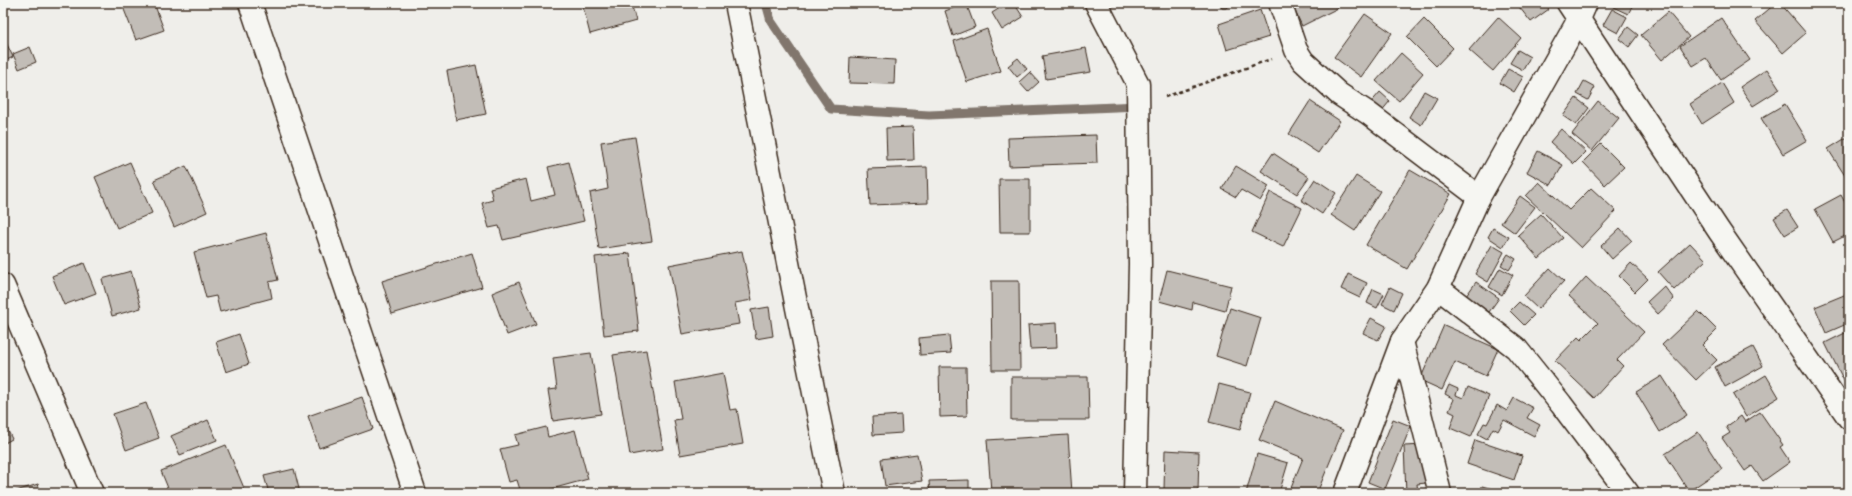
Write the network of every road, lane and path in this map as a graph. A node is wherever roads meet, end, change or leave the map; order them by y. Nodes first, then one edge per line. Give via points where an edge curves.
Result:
1 (250, 3) edge
2 (736, 3) edge
3 (1096, 3) edge
4 (1280, 3) edge
5 (1577, 8) edge
6 (1296, 50) junction
7 (1139, 106) junction
8 (1479, 197) junction
9 (3, 285) edge
10 (1438, 288) junction
11 (1402, 341) junction
12 (1849, 418) edge
13 (92, 493) edge
14 (415, 493) edge
15 (834, 493) edge
16 (1135, 493) edge
17 (1345, 493) edge
18 (1440, 493) edge
19 (1628, 493) edge

1 - 14 street
2 - 15 street
3 - 7 street via 1138,84
4 - 6 street
5 - 8 street
5 - 12 street via 1719,231
6 - 7 path
6 - 8 street via 1303,62 1339,94
7 - 16 street via 1140,264
8 - 10 street
9 - 13 street
10 - 11 street
10 - 19 street via 1516,348
11 - 17 street
11 - 18 street

